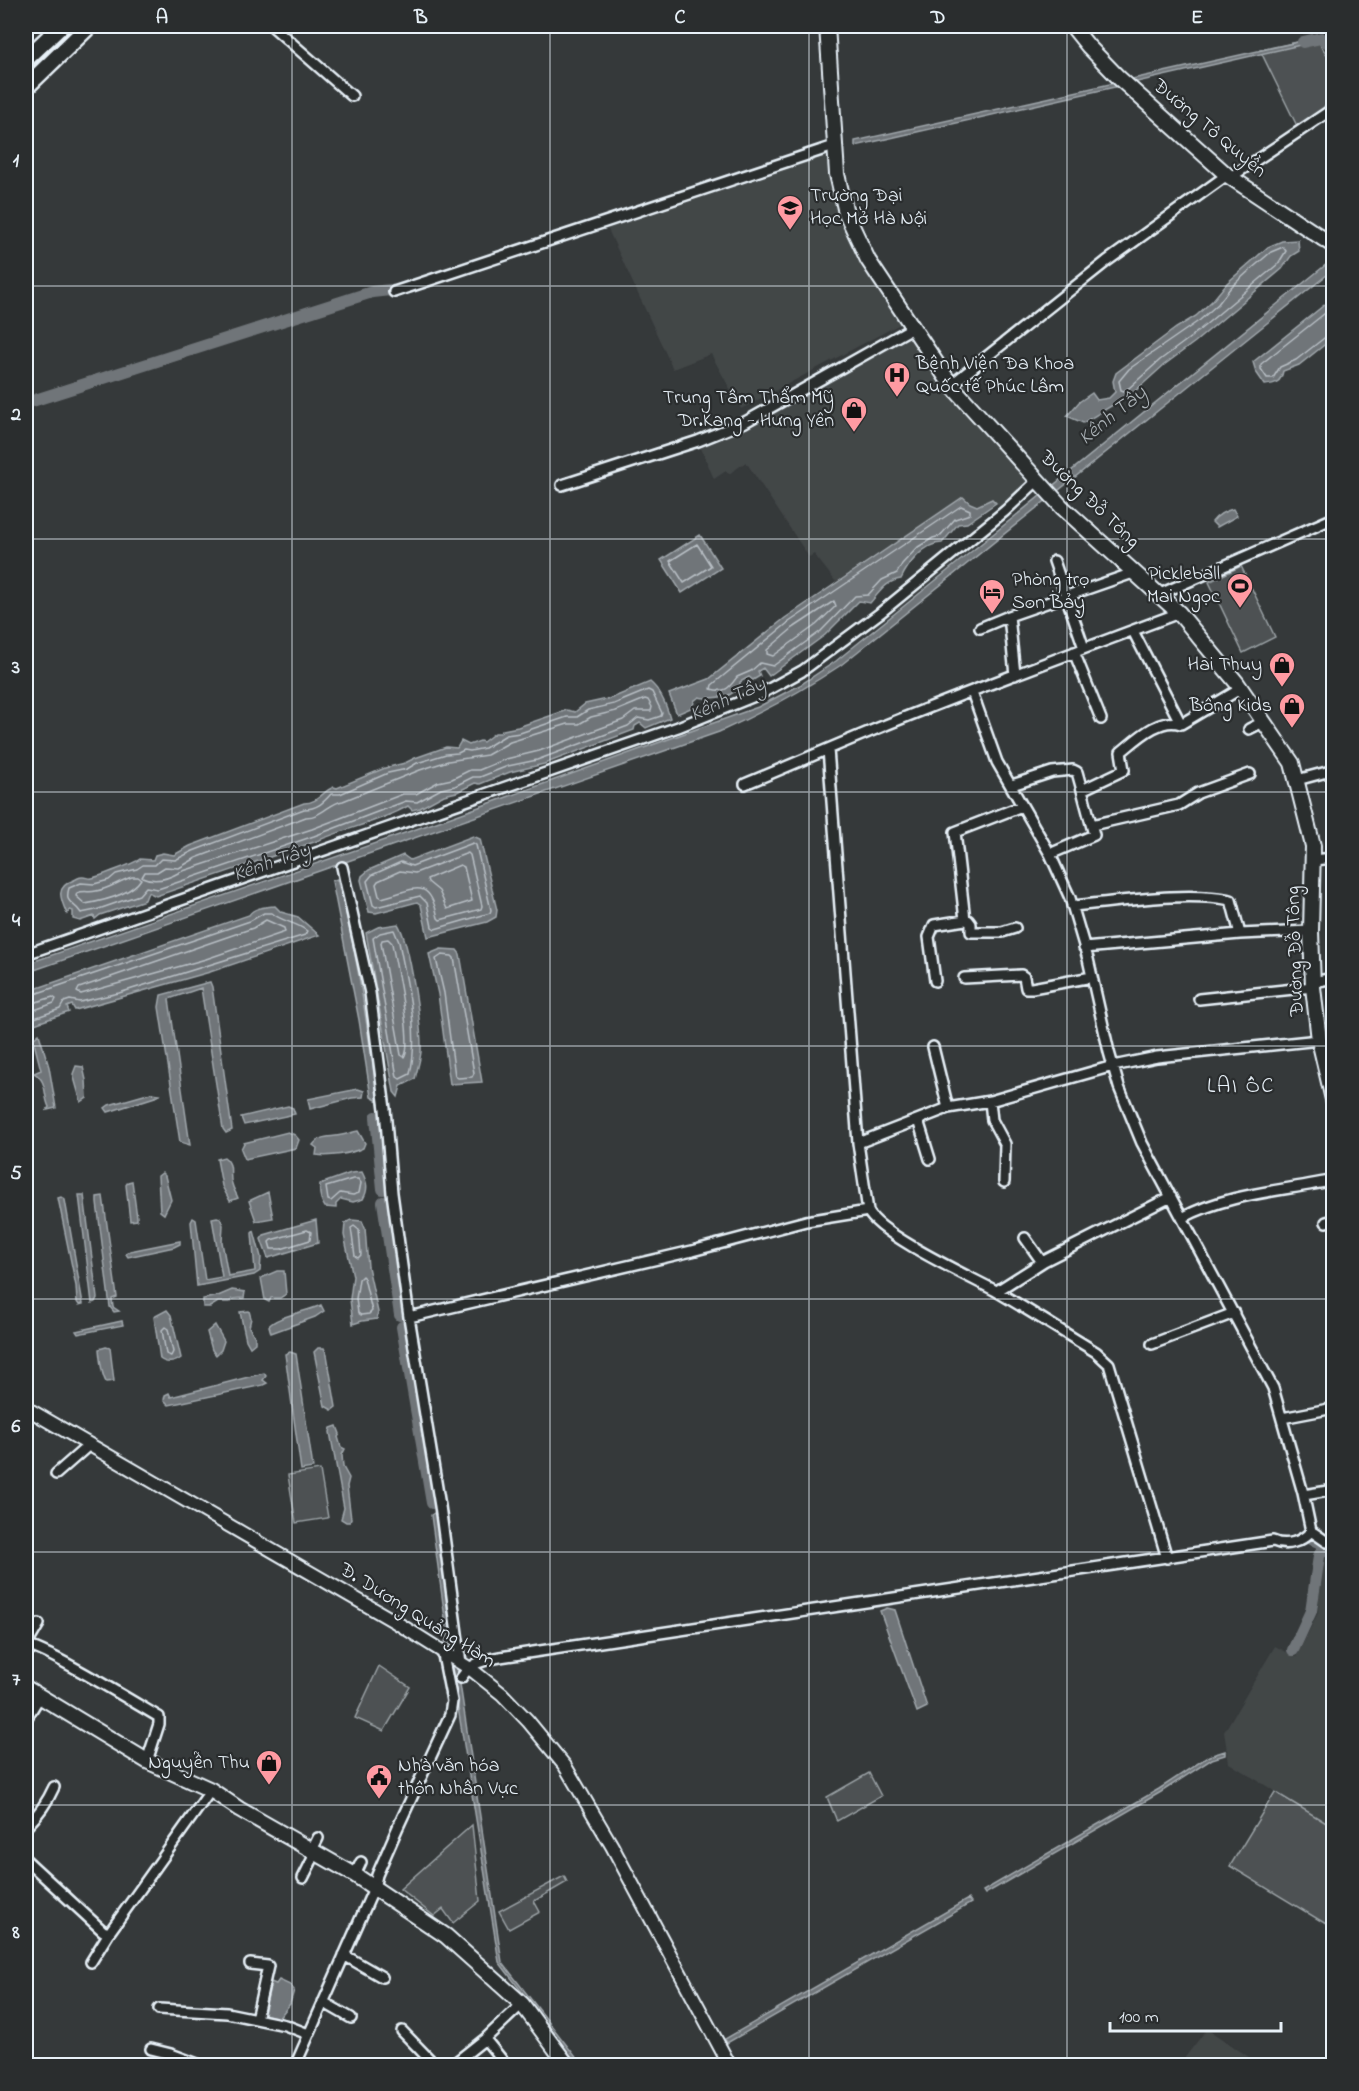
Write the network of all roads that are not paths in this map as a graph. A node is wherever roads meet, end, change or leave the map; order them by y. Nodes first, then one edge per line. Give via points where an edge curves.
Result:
1 (61, 26) edge
2 (89, 26) edge
3 (272, 26) edge
4 (827, 26) edge
5 (1072, 26) edge
6 (26, 59) edge
7 (26, 87) edge
8 (352, 96) dead end
9 (1334, 108) edge
10 (834, 146) junction
11 (1229, 176) junction
12 (1332, 244) edge
13 (394, 292) dead end
14 (912, 328) junction
15 (951, 384) junction
16 (1039, 480) junction
17 (562, 485) dead end
18 (1334, 518) edge
19 (1054, 561) dead end
20 (1136, 572) junction
21 (1160, 594) junction
22 (1066, 595) junction
23 (1179, 614) junction
24 (1009, 616) junction
25 (980, 628) dead end
26 (1133, 631) junction
27 (1084, 648) junction
28 (1074, 652) junction
29 (1015, 675) junction
30 (1240, 689) junction
31 (972, 692) junction
32 (1101, 719) dead end
33 (1263, 722) junction
34 (1181, 724) junction
35 (1249, 729) dead end
36 (828, 749) junction
37 (1334, 770) edge
38 (1250, 774) dead end
39 (1297, 780) junction
40 (745, 784) dead end
41 (1012, 784) junction
42 (1082, 790) junction
43 (1022, 806) junction
44 (1092, 825) junction
45 (1050, 854) junction
46 (1334, 858) edge
47 (1314, 860) junction
48 (342, 867) dead end
49 (1072, 906) junction
50 (965, 920) junction
51 (1015, 928) dead end
52 (1311, 931) junction
53 (1240, 934) junction
54 (1084, 948) junction
55 (26, 954) edge
56 (1092, 977) junction
57 (964, 978) dead end
58 (1334, 978) edge
59 (935, 981) dead end
60 (1313, 984) junction
61 (1199, 999) dead end
62 (1319, 1040) junction
63 (933, 1047) dead end
64 (1113, 1066) junction
65 (990, 1101) junction
66 (1334, 1104) edge
67 (948, 1108) junction
68 (918, 1120) junction
69 (858, 1143) junction
70 (930, 1159) dead end
71 (1334, 1180) edge
72 (1004, 1182) dead end
73 (1171, 1197) junction
74 (868, 1211) junction
75 (1182, 1218) junction
76 (1025, 1239) dead end
77 (1042, 1262) junction
78 (996, 1292) junction
79 (1234, 1313) junction
80 (409, 1317) junction
81 (1152, 1344) dead end
82 (26, 1408) edge
83 (1334, 1408) edge
84 (1282, 1418) junction
85 (89, 1445) junction
86 (56, 1474) dead end
87 (1334, 1490) edge
88 (1304, 1495) junction
89 (1311, 1531) junction
90 (1334, 1542) edge
91 (1167, 1558) junction
92 (39, 1624) dead end
93 (26, 1646) edge
94 (442, 1650) junction
95 (464, 1669) junction
96 (26, 1688) edge
97 (40, 1696) junction
98 (26, 1719) edge
99 (147, 1761) junction
100 (54, 1787) dead end
101 (211, 1790) junction
102 (26, 1827) edge
103 (316, 1846) junction
104 (26, 1860) edge
105 (303, 1878) dead end
106 (374, 1888) junction
107 (110, 1933) junction
108 (344, 1955) junction
109 (91, 1962) dead end
110 (250, 1964) dead end
111 (382, 1977) dead end
112 (323, 2002) junction
113 (522, 2004) junction
114 (159, 2009) dead end
115 (351, 2018) dead end
116 (256, 2019) junction
117 (402, 2031) dead end
118 (308, 2034) junction
119 (485, 2039) junction
120 (151, 2049) dead end
121 (203, 2066) edge
122 (295, 2066) edge
123 (436, 2066) edge
124 (452, 2066) edge
125 (507, 2066) edge
126 (568, 2066) edge
127 (730, 2066) edge

1 - 6 highway
2 - 7 highway
3 - 8 street
4 - 10 main road, Đường Đỗ Tông
5 - 11 main road, Đường Tô Quyền via 1119,78
9 - 11 street
10 - 13 street
10 - 14 main road, Đường Đỗ Tông via 846,213 868,260
11 - 12 main road, Đường Tô Quyền
11 - 15 street via 1107,261
14 - 15 main road, Đường Đỗ Tông
14 - 17 street via 745,422
15 - 16 main road, Đường Đỗ Tông
16 - 20 main road, Đường Đỗ Tông via 1062,507
16 - 55 street via 880,614 802,671 762,693 678,727
18 - 21 street
19 - 22 street
20 - 21 main road, Đường Đỗ Tông
20 - 22 street
21 - 23 main road, Đường Đỗ Tông
22 - 24 street
22 - 27 street
23 - 26 street
23 - 30 main road, Đường Đỗ Tông
24 - 25 street
24 - 29 street
26 - 27 street
26 - 34 street
27 - 28 street
28 - 29 street
28 - 32 street
29 - 31 street
30 - 33 main road, Đường Đỗ Tông
30 - 34 street
31 - 36 street
31 - 41 street via 997,762
33 - 35 street
33 - 39 main road, Đường Đỗ Tông via 1292,763
34 - 42 street via 1158,726 1144,733 1121,752 1124,770
36 - 40 street
36 - 69 street
37 - 39 street
38 - 44 street via 1198,793 1179,806
39 - 47 main road, Đường Đỗ Tông
41 - 42 street via 1073,770
41 - 43 street
42 - 44 street
43 - 45 street
43 - 50 street via 955,832
44 - 45 street via 1094,835
45 - 49 street
46 - 47 street
47 - 52 main road, Đường Đỗ Tông
48 - 80 street via 370,993
49 - 53 street via 1220,898 1231,900
49 - 54 street
50 - 51 street via 971,924 971,932
50 - 59 street via 934,925 928,937
52 - 53 street
52 - 60 main road, Đường Đỗ Tông
53 - 54 street
54 - 56 street
56 - 57 street via 1032,988 1026,988 1021,975
56 - 64 street
58 - 60 street
60 - 61 street
60 - 62 main road, Đường Đỗ Tông
62 - 64 street via 1157,1057
62 - 66 main road, Đường Đỗ Tông
63 - 67 street
64 - 65 street
64 - 73 street via 1142,1143
65 - 67 street
65 - 72 street via 992,1120 1005,1144
67 - 68 street
68 - 69 street
68 - 70 street
69 - 74 street
71 - 75 street via 1229,1201
73 - 75 street
73 - 77 street
74 - 78 street via 879,1225 916,1249
74 - 80 street via 806,1221
75 - 79 street
76 - 77 street
77 - 78 street
78 - 91 street via 1096,1352 1109,1364
79 - 81 street
79 - 84 street via 1273,1388
80 - 95 street
82 - 85 street, Đ. Dương Quảng Hàm
83 - 84 street
84 - 88 street
85 - 86 street
85 - 94 street, Đ. Dương Quảng Hàm
87 - 88 street
88 - 89 street
89 - 90 street via 1327,1542
89 - 91 street via 1296,1542 1273,1541
91 - 95 street via 500,1657
92 - 93 street
93 - 99 street via 53,1656 159,1717
94 - 95 street, Đ. Dương Quảng Hàm
94 - 106 street via 452,1701 450,1715
95 - 127 street, Đ. Dương Quảng Hàm via 501,1694 565,1766
96 - 97 main road
97 - 98 street
97 - 99 main road
99 - 101 main road
100 - 102 street via 43,1808
101 - 103 main road via 239,1809
101 - 107 street
103 - 105 street
103 - 106 main road via 358,1868
104 - 107 street via 71,1904
106 - 108 street
106 - 113 main road via 446,1936
107 - 109 street
108 - 111 street
108 - 112 street
110 - 116 street via 268,1966
112 - 115 street
112 - 118 street
113 - 119 street
113 - 126 main road
114 - 116 street
116 - 118 street
117 - 123 street
118 - 122 street
119 - 124 street
119 - 125 street
120 - 121 street

